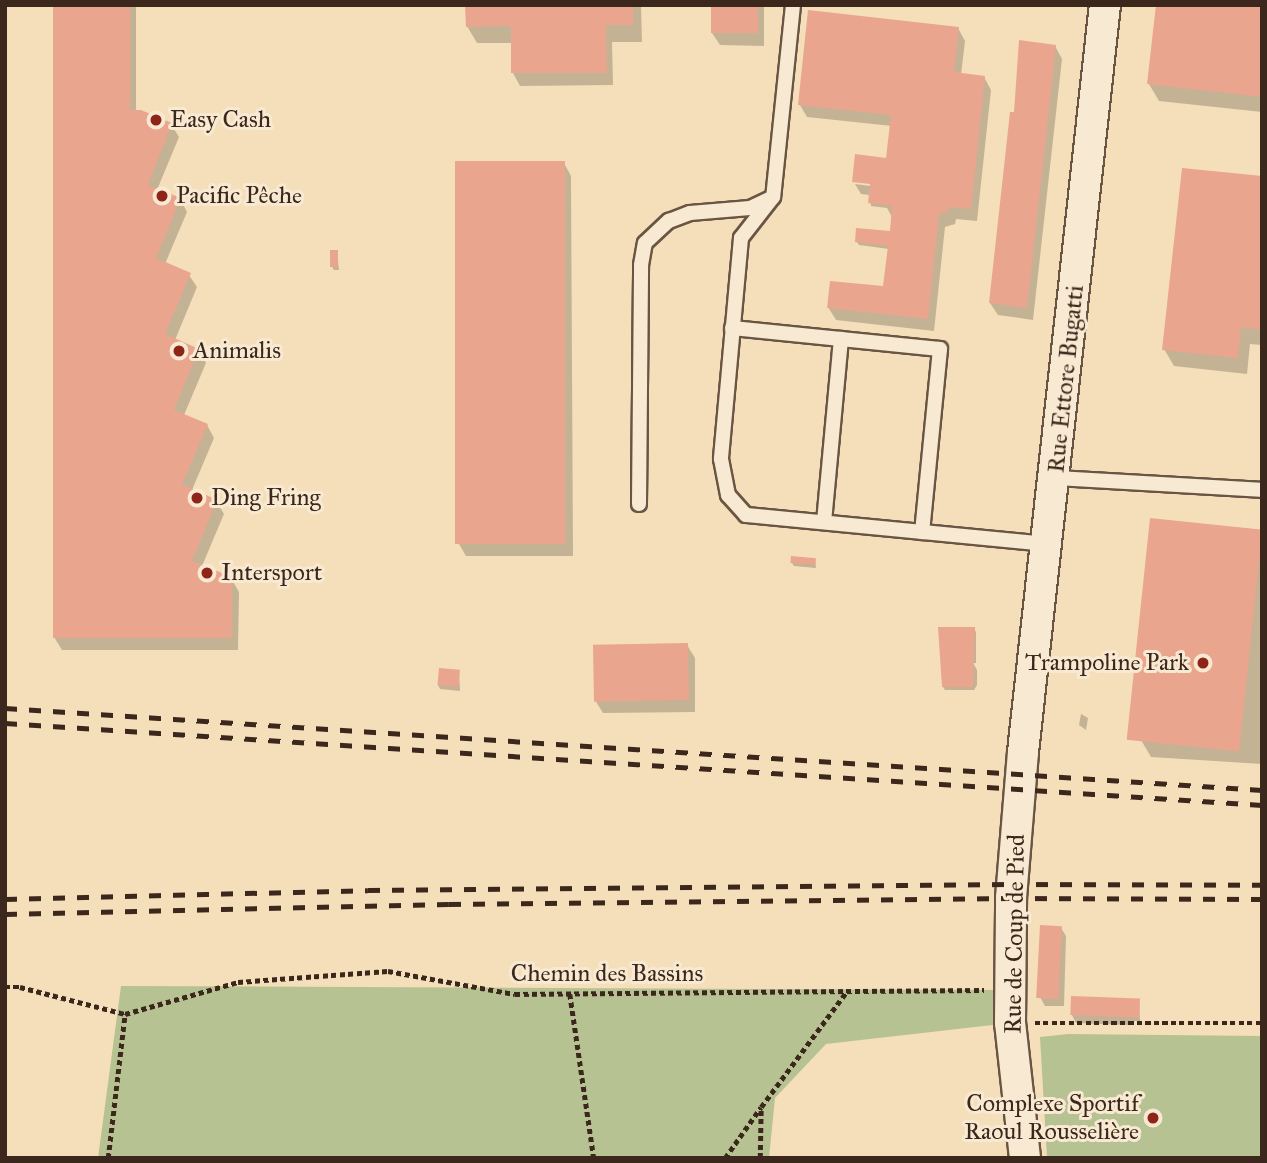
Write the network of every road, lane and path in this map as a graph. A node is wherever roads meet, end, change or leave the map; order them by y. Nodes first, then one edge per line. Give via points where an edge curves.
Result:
1 (793, 5) edge
2 (1105, 5) edge
3 (773, 197) junction
4 (732, 328) junction
5 (841, 339) junction
6 (1055, 478) junction
7 (1262, 490) edge
8 (639, 503) dead end
9 (824, 522) junction
10 (922, 531) junction
11 (1048, 544) junction
12 (1023, 752) joint
13 (5, 987) edge
14 (1009, 990) junction
15 (847, 991) junction
16 (570, 994) junction
17 (125, 1014) junction
18 (1010, 1023) junction
19 (1262, 1023) edge
20 (761, 1107) junction
21 (108, 1158) edge
22 (594, 1158) edge
23 (725, 1158) edge
24 (760, 1158) edge
25 (1025, 1158) edge

1 - 3 lane
2 - 6 street, Rue Ettore Bugatti
3 - 4 lane via 741,238
3 - 8 lane via 750,208 690,213 669,221 645,243
4 - 5 lane
4 - 9 lane via 721,459 729,495 746,514
5 - 9 lane
5 - 10 lane via 940,349
6 - 7 lane
6 - 11 street, Rue Ettore Bugatti
9 - 10 lane
10 - 11 lane
11 - 12 street, Rue Ettore Bugatti
12 - 14 street, Rue de Coup de Pied
13 - 17 path
14 - 15 path, Chemin des Bassins
14 - 18 street, Rue de Coup de Pied
15 - 16 path, Chemin des Bassins
15 - 20 path
16 - 17 path, Chemin des Bassins via 514,994 388,971 238,982
16 - 22 path
17 - 21 path
18 - 19 path
18 - 25 street, Rue de Coup de Pied
20 - 23 path
20 - 24 path

